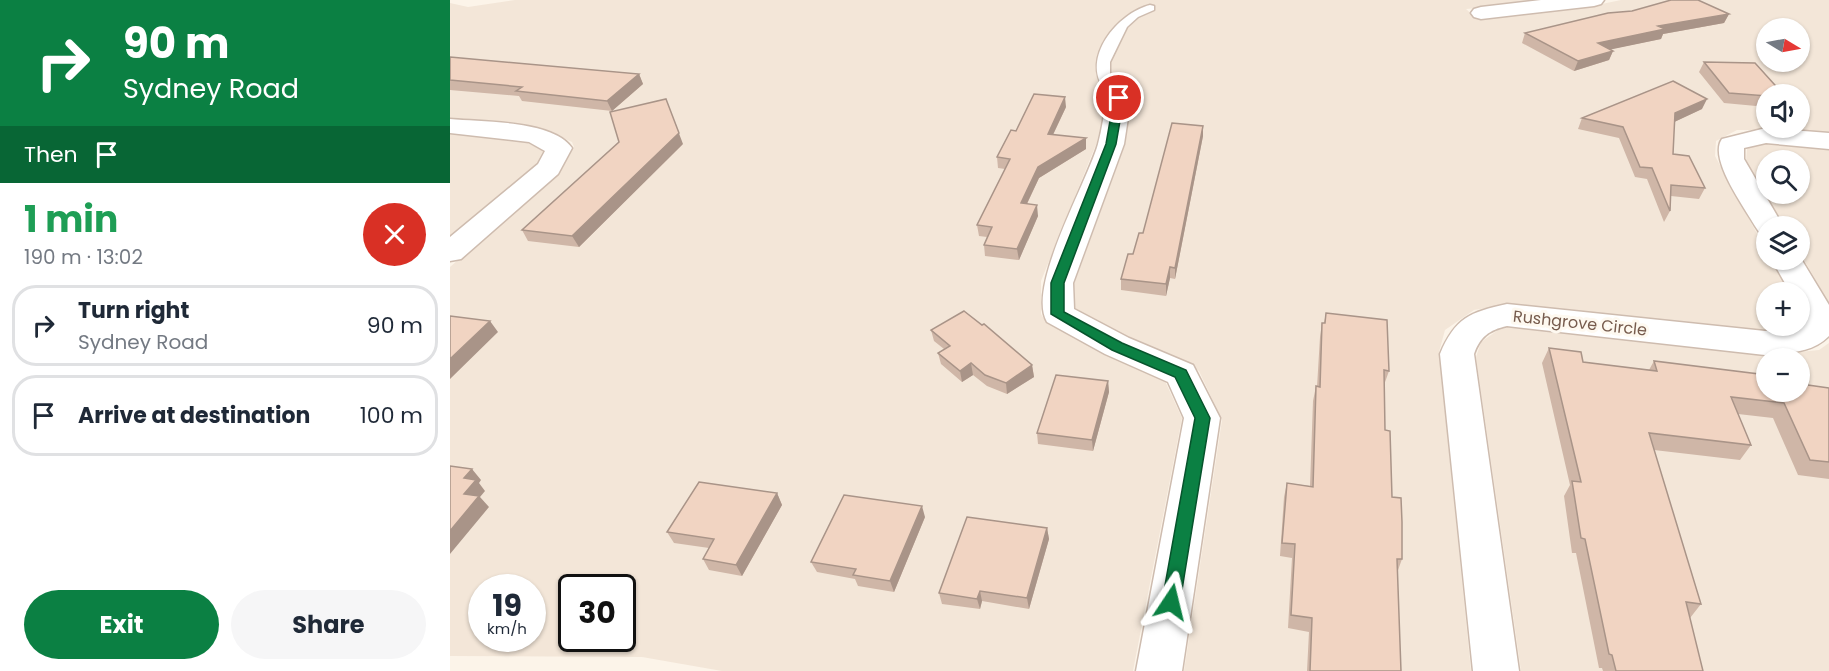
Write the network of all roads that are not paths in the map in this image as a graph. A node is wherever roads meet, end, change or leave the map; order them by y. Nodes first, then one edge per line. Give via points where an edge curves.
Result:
1 (1594, 0) edge
2 (1150, 8) dead end
3 (1480, 13) dead end
4 (1119, 98) joint
5 (450, 126) edge
6 (1829, 141) edge
7 (1763, 216) edge
8 (450, 252) edge
9 (1793, 270) edge
10 (1159, 671) edge
11 (1496, 671) edge

1 - 3 street
2 - 4 lane via 1125,20 1116,31 1103,64 1103,78
4 - 10 street via 1111,144 1058,283 1058,314 1181,374 1202,418
5 - 8 street via 535,135 560,148 549,168
6 - 7 street via 1744,137 1731,144 1731,159
9 - 11 street, Rushgrove Circle via 1814,308 1818,327 1807,338 1764,343 1507,315 1484,320 1464,335 1457,354

